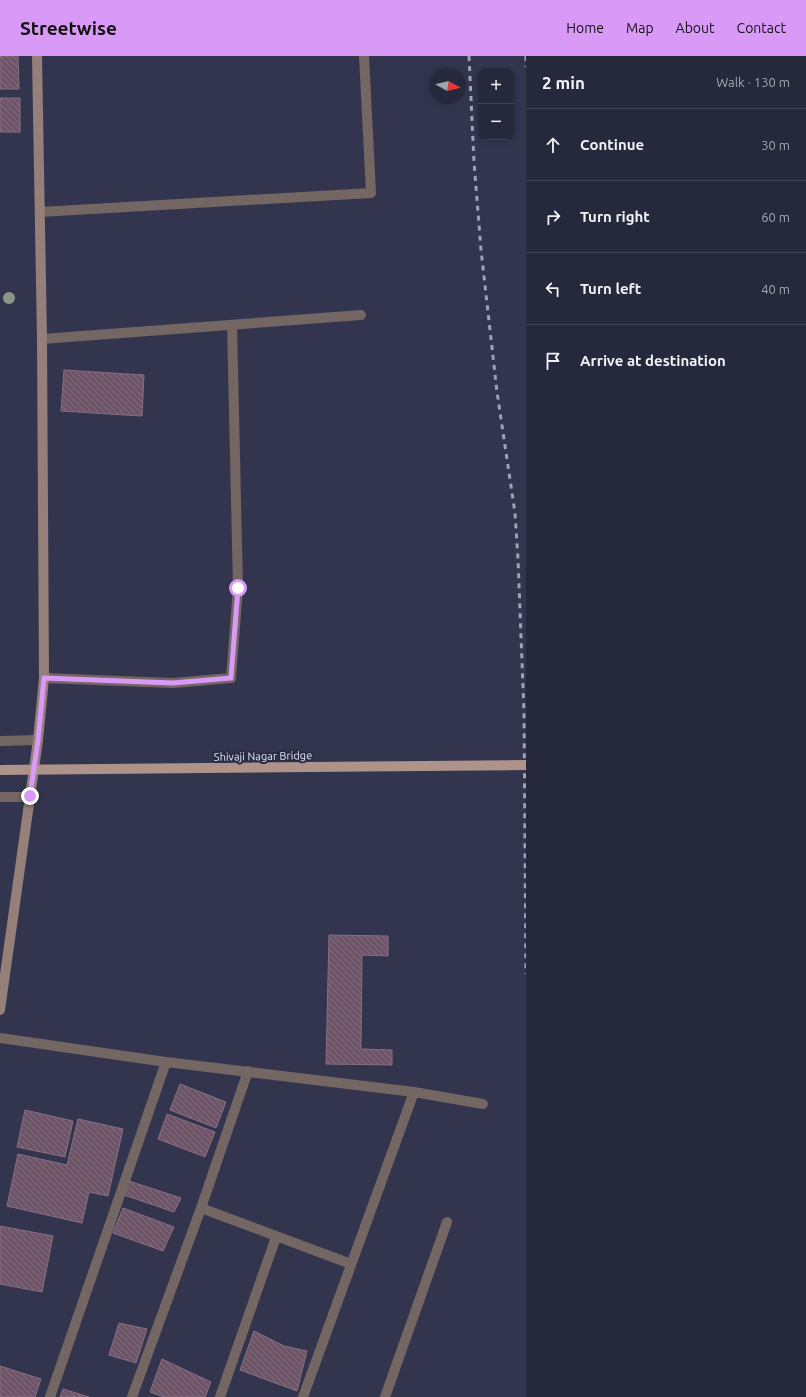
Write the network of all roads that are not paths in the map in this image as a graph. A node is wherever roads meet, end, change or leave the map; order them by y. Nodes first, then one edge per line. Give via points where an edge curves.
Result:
1 (37, 56) edge
2 (364, 56) edge
3 (40, 212) junction
4 (361, 315) dead end
5 (232, 325) junction
6 (42, 340) junction
7 (44, 678) junction
8 (38, 740) junction
9 (0, 741) edge
10 (526, 765) edge
11 (0, 770) edge
12 (30, 796) junction
13 (0, 797) edge
14 (0, 1010) edge
15 (0, 1038) edge
16 (166, 1062) junction
17 (248, 1071) junction
18 (414, 1092) junction
19 (483, 1104) dead end
20 (201, 1208) junction
21 (447, 1222) dead end
22 (276, 1237) junction
23 (351, 1264) junction
24 (50, 1397) edge
25 (132, 1397) edge
26 (220, 1397) edge
27 (303, 1397) edge
28 (386, 1397) edge

1 - 3 main road
2 - 3 street via 370,193
3 - 6 main road
4 - 5 street
5 - 6 street
5 - 7 street via 238,588 231,678 173,683
6 - 7 main road
7 - 8 main road
8 - 9 street
8 - 12 main road
10 - 11 main road, Shivaji Nagar Bridge, bridge
12 - 13 street
12 - 14 main road
15 - 16 street
16 - 17 street
16 - 24 street
17 - 18 street
17 - 20 street
18 - 19 street
18 - 23 street
20 - 22 street
20 - 25 street
21 - 28 street
22 - 23 street
22 - 26 street
23 - 27 street

